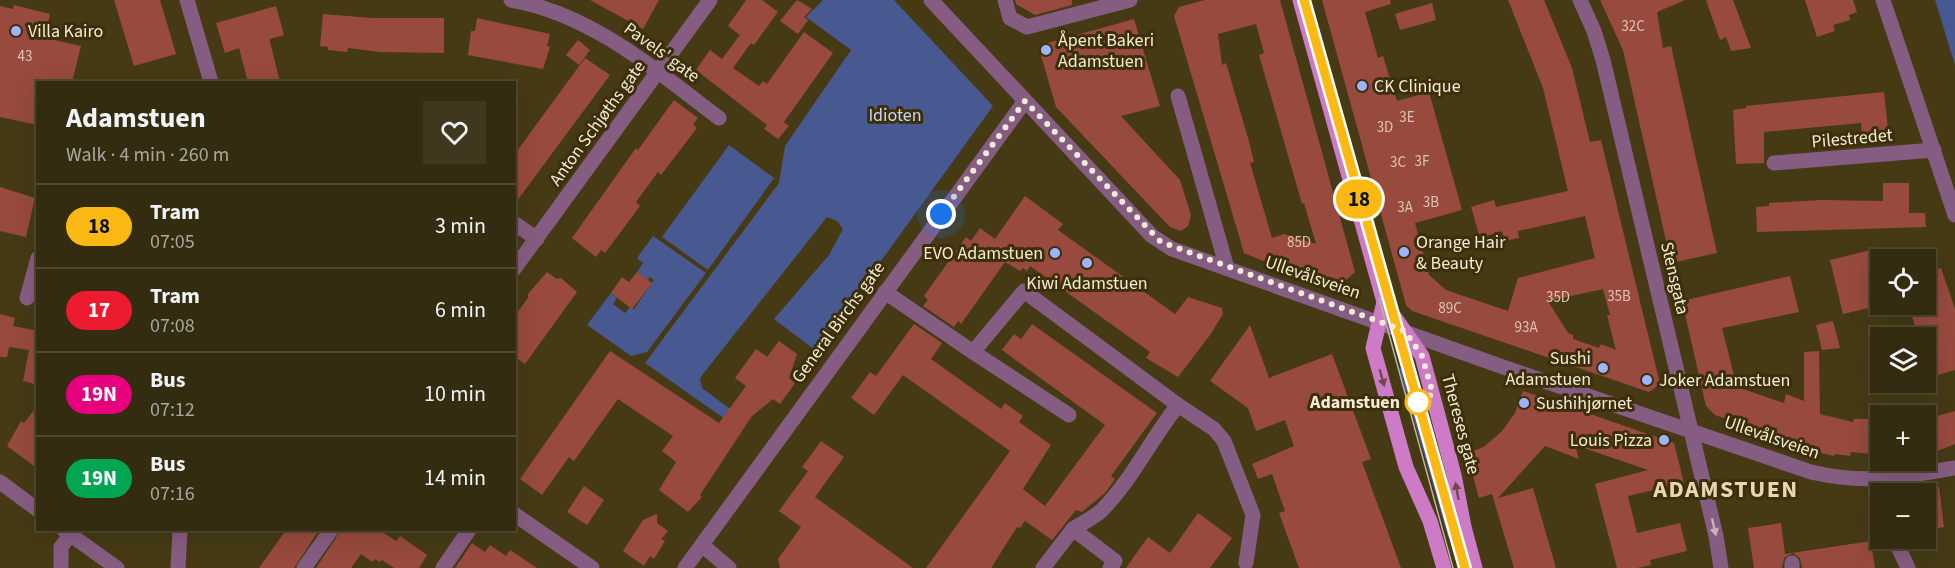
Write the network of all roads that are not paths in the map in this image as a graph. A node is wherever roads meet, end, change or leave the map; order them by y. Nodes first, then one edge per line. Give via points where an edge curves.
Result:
1 (187, 0) edge
2 (511, 0) edge
3 (710, 0) edge
4 (931, 0) edge
5 (1005, 0) edge
6 (1130, 0) edge
7 (1300, 0) edge
8 (1580, 0) edge
9 (1883, 0) edge
10 (658, 72) junction
11 (211, 81) edge
12 (1178, 96) dead end
13 (1025, 101) junction
14 (719, 118) dead end
15 (1934, 150) junction
16 (1774, 164) dead end
17 (1955, 215) edge
18 (516, 225) edge
19 (537, 239) junction
20 (36, 265) edge
21 (516, 266) edge
22 (1227, 268) junction
23 (885, 292) junction
24 (27, 298) dead end
25 (1384, 302) junction
26 (1379, 321) junction
27 (1405, 331) junction
28 (973, 352) junction
29 (1179, 405) junction
30 (1069, 415) dead end
31 (1690, 429) junction
32 (1955, 468) edge
33 (1874, 481) joint
34 (0, 482) edge
35 (36, 509) edge
36 (516, 515) edge
37 (1073, 529) junction
38 (180, 531) edge
39 (330, 531) edge
40 (468, 531) edge
41 (68, 532) edge
42 (702, 545) junction
43 (1899, 549) edge
44 (1245, 566) edge
45 (61, 568) edge
46 (117, 568) edge
47 (178, 568) edge
48 (304, 568) edge
49 (443, 568) edge
50 (592, 568) edge
51 (685, 568) edge
52 (729, 568) edge
53 (1043, 568) edge
54 (1110, 568) edge
55 (1444, 568) edge
56 (1475, 568) edge
57 (1721, 568) edge
58 (1908, 568) edge

1 - 11 street
2 - 10 street, Pavels' gate via 561,13 594,28
3 - 10 street, Anton Schjøths gate
4 - 13 street, Ullevålsveien
5 - 6 street via 1010,18 1027,27
7 - 25 main road, Thereses gate
8 - 31 street, Stensgata via 1603,60
9 - 15 street
10 - 14 street, Pavels' gate
10 - 19 street, Anton Schjøths gate
12 - 22 street
13 - 22 street, Ullevålsveien via 1152,236 1172,249
13 - 23 street, General Birchs gate
15 - 16 street, Pilestredet
15 - 17 street
18 - 19 street
19 - 21 street, Anton Schjøths gate
20 - 24 street
22 - 26 street, Ullevålsveien
23 - 28 street
23 - 42 street, General Birchs gate
25 - 26 main road
25 - 27 main road, Thereses gate
26 - 27 street, Ullevålsveien
26 -> 55 main road via 1373,348 1407,467 1430,521
27 - 31 street, Ullevålsveien
56 -> 27 main road, Thereses gate via 1425,364
28 - 29 street via 1023,291
28 - 30 street
29 - 37 street via 1157,431 1118,492 1099,513
29 - 44 street via 1214,429 1224,441 1253,515
31 - 33 street, Ullevålsveien via 1811,472
31 -> 57 street, Stensgata
32 - 33 street, Ullevålsveien
34 - 35 street
36 - 50 street
37 - 53 street
37 - 54 street via 1115,561
38 - 47 street
39 - 48 street
40 - 49 street
41 - 45 street via 61,547
41 - 46 street
42 - 51 street, General Birchs gate
42 - 52 street
43 - 58 street

